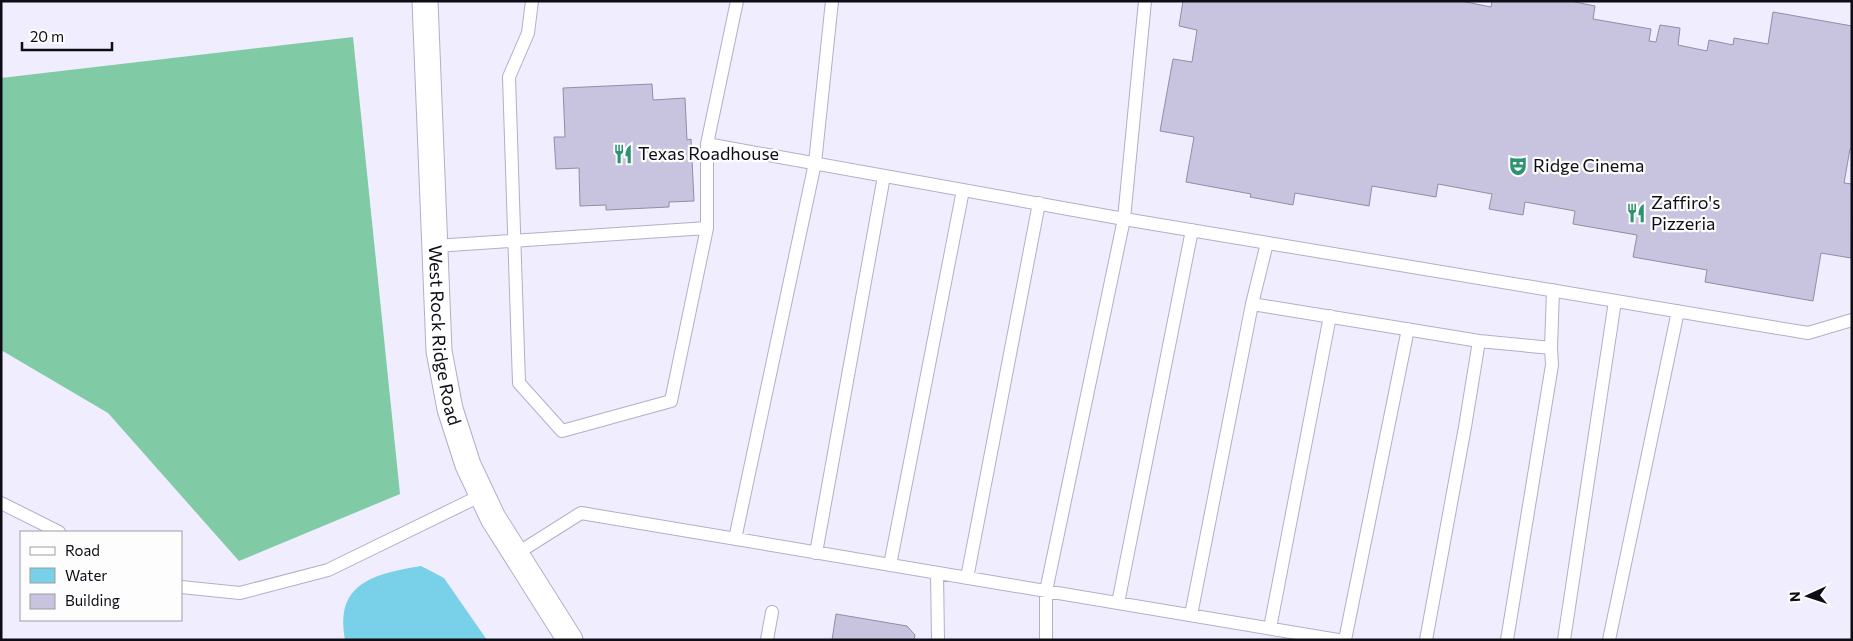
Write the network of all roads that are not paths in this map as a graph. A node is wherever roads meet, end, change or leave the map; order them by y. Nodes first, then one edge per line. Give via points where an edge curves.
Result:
1 (425, 1) edge
2 (532, 1) edge
3 (737, 1) edge
4 (832, 1) edge
5 (1145, 1) edge
6 (707, 144) junction
7 (815, 163) junction
8 (884, 176) junction
9 (963, 190) junction
10 (1039, 203) junction
11 (1124, 219) junction
12 (707, 228) junction
13 (1192, 230) junction
14 (513, 241) junction
15 (1267, 243) junction
16 (435, 246) junction
17 (1553, 290) junction
18 (1615, 301) junction
19 (1252, 304) junction
20 (1678, 311) junction
21 (1330, 316) junction
22 (1852, 320) edge
23 (1408, 329) junction
24 (1478, 341) junction
25 (1551, 348) junction
26 (482, 495) junction
27 (1, 503) edge
28 (57, 531) edge
29 (735, 539) junction
30 (816, 553) junction
31 (516, 554) junction
32 (890, 565) junction
33 (937, 573) junction
34 (967, 578) junction
35 (182, 587) edge
36 (1046, 591) junction
37 (1118, 603) junction
38 (772, 612) dead end
39 (1191, 615) junction
40 (1270, 628) junction
41 (570, 640) edge
42 (767, 640) edge
43 (938, 640) edge
44 (1046, 640) edge
45 (1338, 640) edge
46 (1345, 640) edge
47 (1426, 640) edge
48 (1507, 640) edge
49 (1564, 640) edge
50 (1609, 640) edge

1 - 16 street, West Rock Ridge Road
2 - 14 lane via 528,33 509,77
3 - 6 lane
4 - 7 lane
5 - 11 lane
6 - 7 lane
6 - 12 lane
7 - 8 lane
7 - 29 lane
8 - 9 lane
8 - 30 lane
9 - 10 lane
9 - 32 lane
10 - 11 lane
10 - 34 lane
11 - 13 lane
11 - 36 lane
12 - 14 lane
12 - 14 lane via 672,401 562,431 519,384
13 - 15 lane
13 - 37 lane
14 - 16 lane
15 - 17 lane
15 - 19 lane
16 - 26 street, West Rock Ridge Road via 441,360 455,428
17 - 18 lane
17 - 25 lane
18 - 20 lane
18 - 49 lane
19 - 21 lane
19 - 39 lane
20 - 22 lane via 1808,333
20 - 50 lane
21 - 23 lane
21 - 40 lane
23 - 24 lane
23 - 46 lane
24 - 25 lane
24 - 47 lane
25 - 48 lane via 1552,365
26 - 31 street, West Rock Ridge Road
26 - 35 lane via 328,570 240,593
27 - 28 lane
29 - 30 lane
29 - 31 lane via 581,513
30 - 32 lane
31 - 41 street, West Rock Ridge Road
32 - 33 lane
33 - 34 lane
33 - 43 lane
34 - 36 lane
36 - 37 lane
36 - 44 lane
37 - 39 lane
38 - 42 lane
39 - 40 lane
40 - 45 lane

